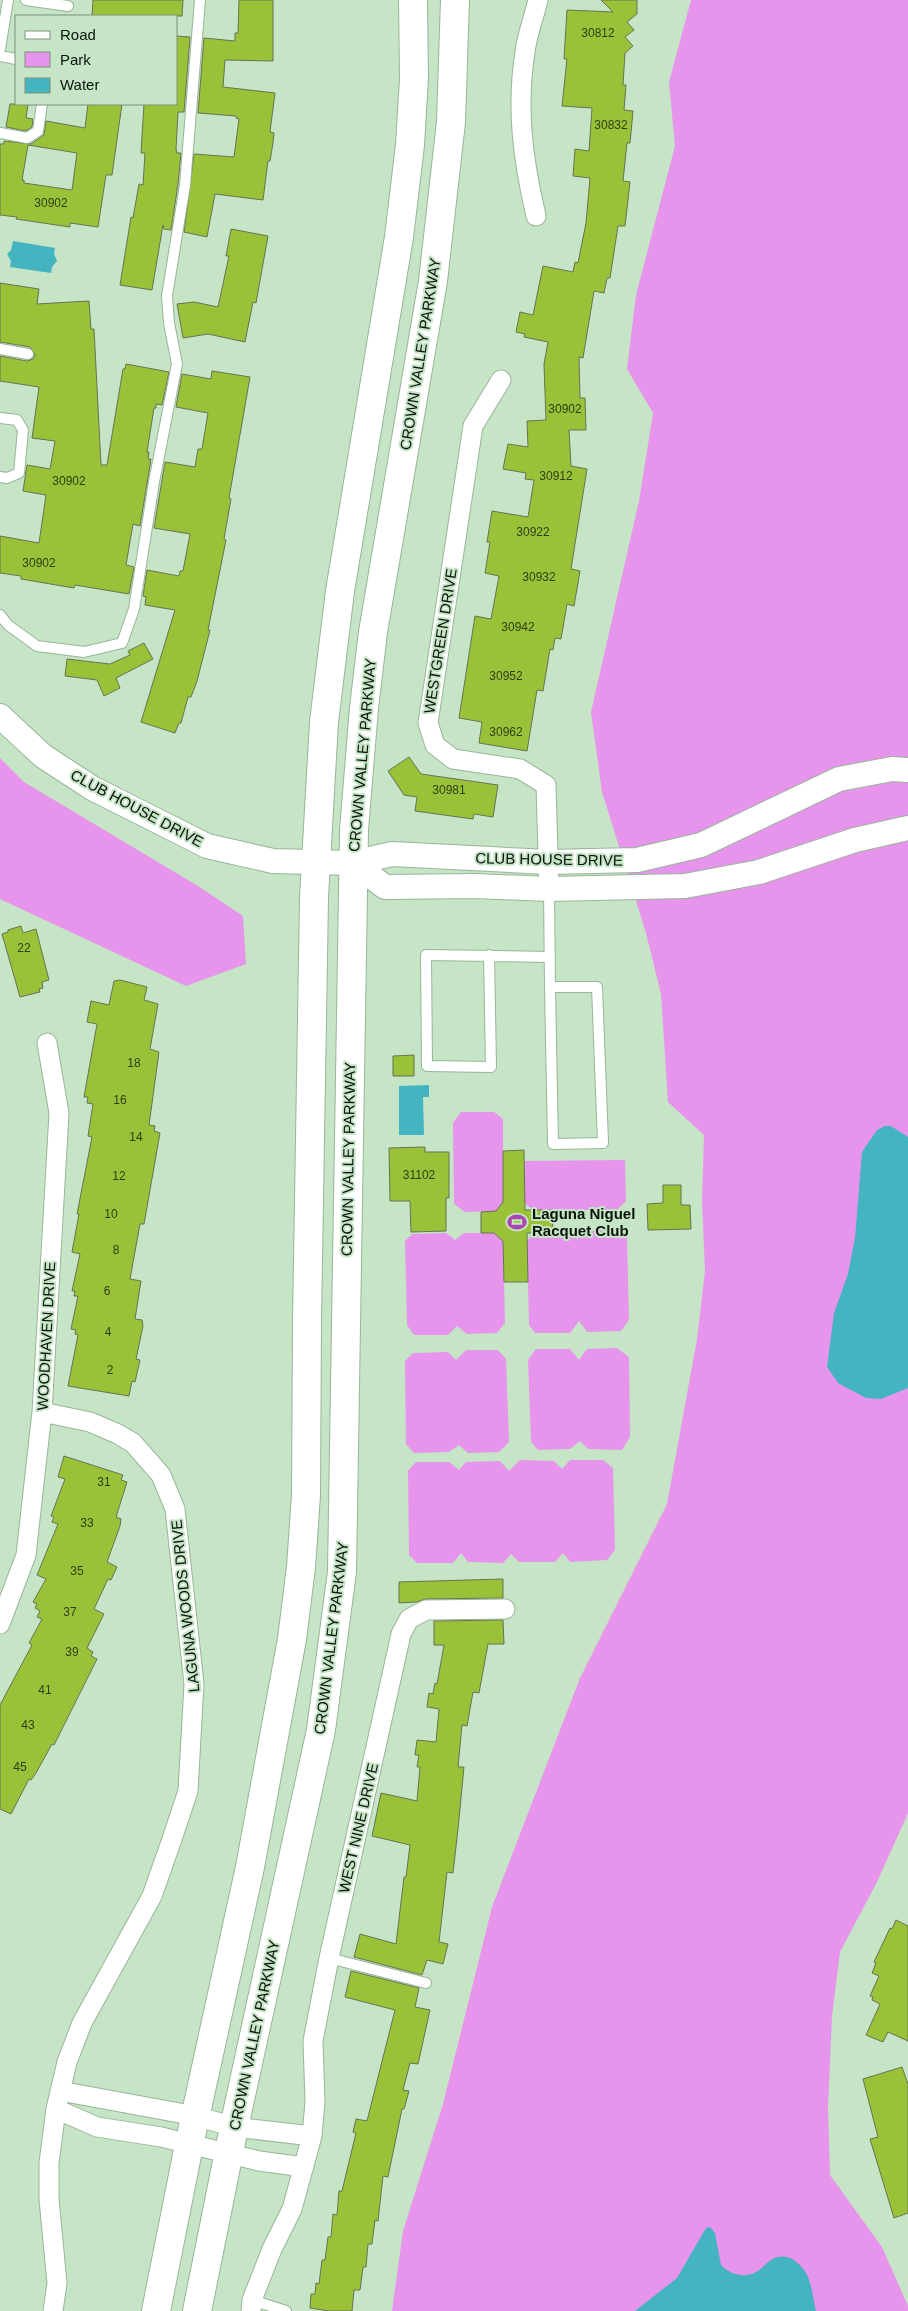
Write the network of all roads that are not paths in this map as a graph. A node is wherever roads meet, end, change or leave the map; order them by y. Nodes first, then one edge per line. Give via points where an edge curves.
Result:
1 (8, 0) edge
2 (26, 0) edge
3 (200, 0) edge
4 (413, 0) edge
5 (455, 0) edge
6 (538, 0) edge
7 (68, 6) dead end
8 (0, 49) edge
9 (0, 56) edge
10 (15, 59) edge
11 (42, 105) edge
12 (0, 133) edge
13 (536, 216) dead end
14 (0, 349) edge
15 (28, 354) dead end
16 (502, 380) dead end
17 (0, 418) edge
18 (0, 477) edge
19 (0, 615) edge
20 (0, 716) edge
21 (908, 770) edge
22 (908, 828) edge
23 (316, 862) junction
24 (548, 862) junction
25 (353, 863) junction
26 (549, 889) junction
27 (489, 955) junction
28 (550, 957) junction
29 (550, 987) junction
30 (47, 1043) dead end
31 (42, 1412) junction
32 (505, 1609) dead end
33 (0, 1624) edge
34 (329, 1958) junction
35 (426, 1983) dead end
36 (60, 2091) junction
37 (56, 2109) junction
38 (196, 2116) junction
39 (234, 2127) junction
40 (312, 2136) junction
41 (189, 2144) junction
42 (229, 2153) junction
43 (304, 2167) junction
44 (252, 2305) edge
45 (53, 2311) edge
46 (156, 2311) edge
47 (197, 2311) edge
48 (286, 2311) edge

1 - 8 lane
2 - 7 lane
3 - 19 lane via 185,185 167,296 177,364 134,609 122,643 84,652 37,646 8,625
4 - 23 main road via 414,78 407,173 340,591 324,722
5 - 25 main road, CROWN VALLEY PARKWAY via 451,122 444,189 433,281 373,632
6 - 13 street via 525,50 520,98 524,165
9 - 10 lane
11 - 12 lane via 38,131 27,138
14 - 15 lane
16 - 24 street, WESTGREEN DRIVE via 473,426 428,722 435,745 453,759 520,769 546,785
17 - 18 lane via 17,420 23,430 19,473
20 - 23 street, CLUB HOUSE DRIVE via 43,756 84,782 199,842 274,861
21 - 24 street, CLUB HOUSE DRIVE via 892,769 839,779 701,845 638,860
22 - 26 street, CLUB HOUSE DRIVE via 856,840 759,872 685,886
23 - 25 street, CLUB HOUSE DRIVE
23 - 38 main road via 306,1495 301,1568 292,1639 250,1868
24 - 25 street, CLUB HOUSE DRIVE via 392,854
24 - 26 street, WESTGREEN DRIVE
25 - 26 street, CLUB HOUSE DRIVE via 385,887
25 - 39 main road, CROWN VALLEY PARKWAY via 342,1572 321,1730
26 - 28 lane
27 - 27 lane via 426,955 427,1066 491,1067
27 - 28 lane
28 - 29 lane
29 - 29 lane via 597,987 603,1143 554,1144
30 - 31 street, WOODHAVEN DRIVE via 58,1113
31 - 33 street, WOODHAVEN DRIVE via 26,1555
31 - 36 street, LAGUNA WOODS DRIVE via 90,1422 118,1434 133,1443 161,1475 175,1509 194,1684 188,1791 152,1896 82,2023
32 - 34 street, WEST NINE DRIVE via 426,1610 409,1619 401,1634
34 - 35 lane
34 - 40 street, WEST NINE DRIVE via 313,2041 316,2102
36 - 37 street, LAGUNA WOODS DRIVE
36 - 38 street
37 - 41 street via 98,2127
37 - 45 street, LAGUNA WOODS DRIVE via 49,2163 57,2283
38 - 39 street
38 - 41 main road
39 - 40 street
39 - 42 main road, CROWN VALLEY PARKWAY
40 - 43 street, WEST NINE DRIVE
41 - 42 street
41 - 46 main road
42 - 43 street
42 - 47 main road, CROWN VALLEY PARKWAY
43 - 44 street, WEST NINE DRIVE via 292,2209 272,2249
44 - 48 lane

